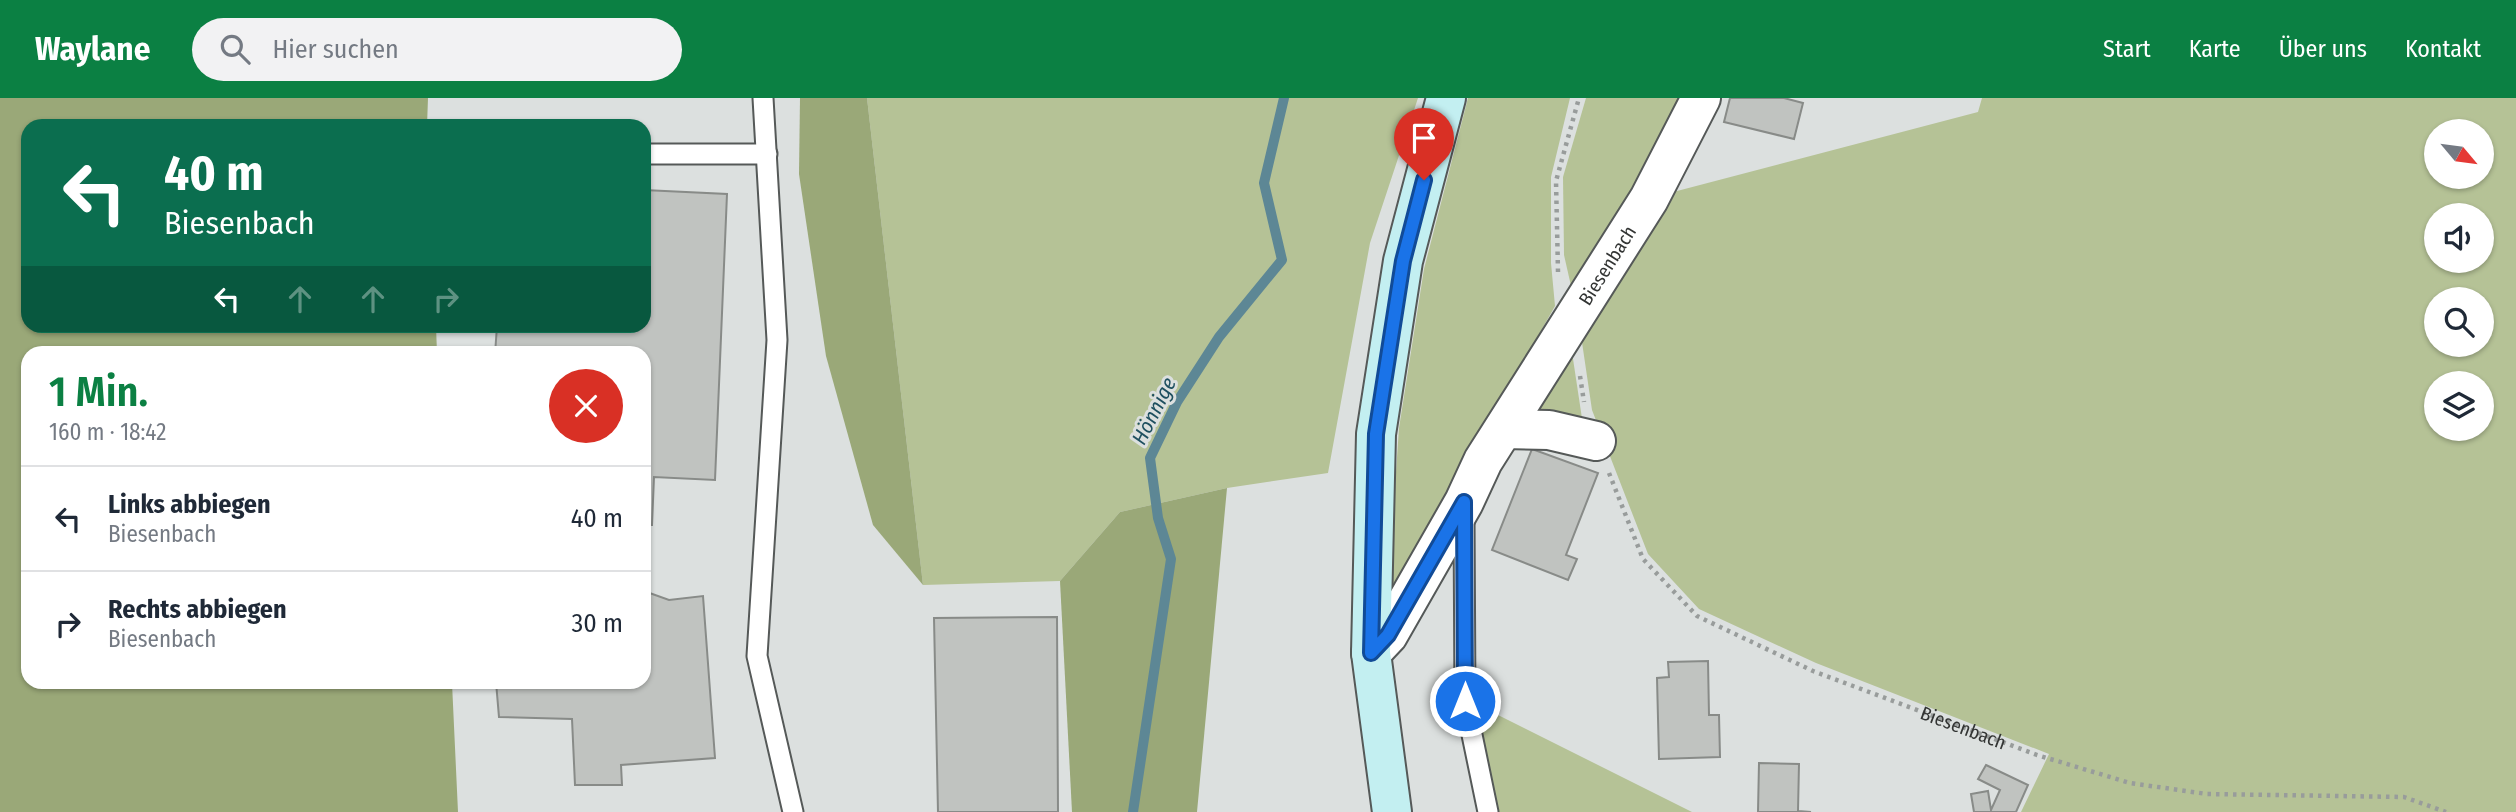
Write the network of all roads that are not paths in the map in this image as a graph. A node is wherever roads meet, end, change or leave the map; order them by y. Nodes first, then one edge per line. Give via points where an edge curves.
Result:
1 (763, 98) edge
2 (1446, 98) edge
3 (1701, 98) edge
4 (651, 154) edge
5 (767, 155) junction
6 (1504, 429) junction
7 (1596, 441) road end
8 (1464, 502) junction
9 (1371, 653) junction
10 (793, 812) edge
11 (1392, 812) edge
12 (1488, 812) edge

1 - 5 lane
2 - 9 main road via 1403,261 1376,434
3 - 6 street, Biesenbach via 1649,199
4 - 5 lane
5 - 10 lane via 777,340 757,656
6 - 7 street via 1549,430
6 - 8 street, Biesenbach
8 - 9 street, Biesenbach via 1388,635
8 - 12 lane via 1465,701
9 - 11 main road

